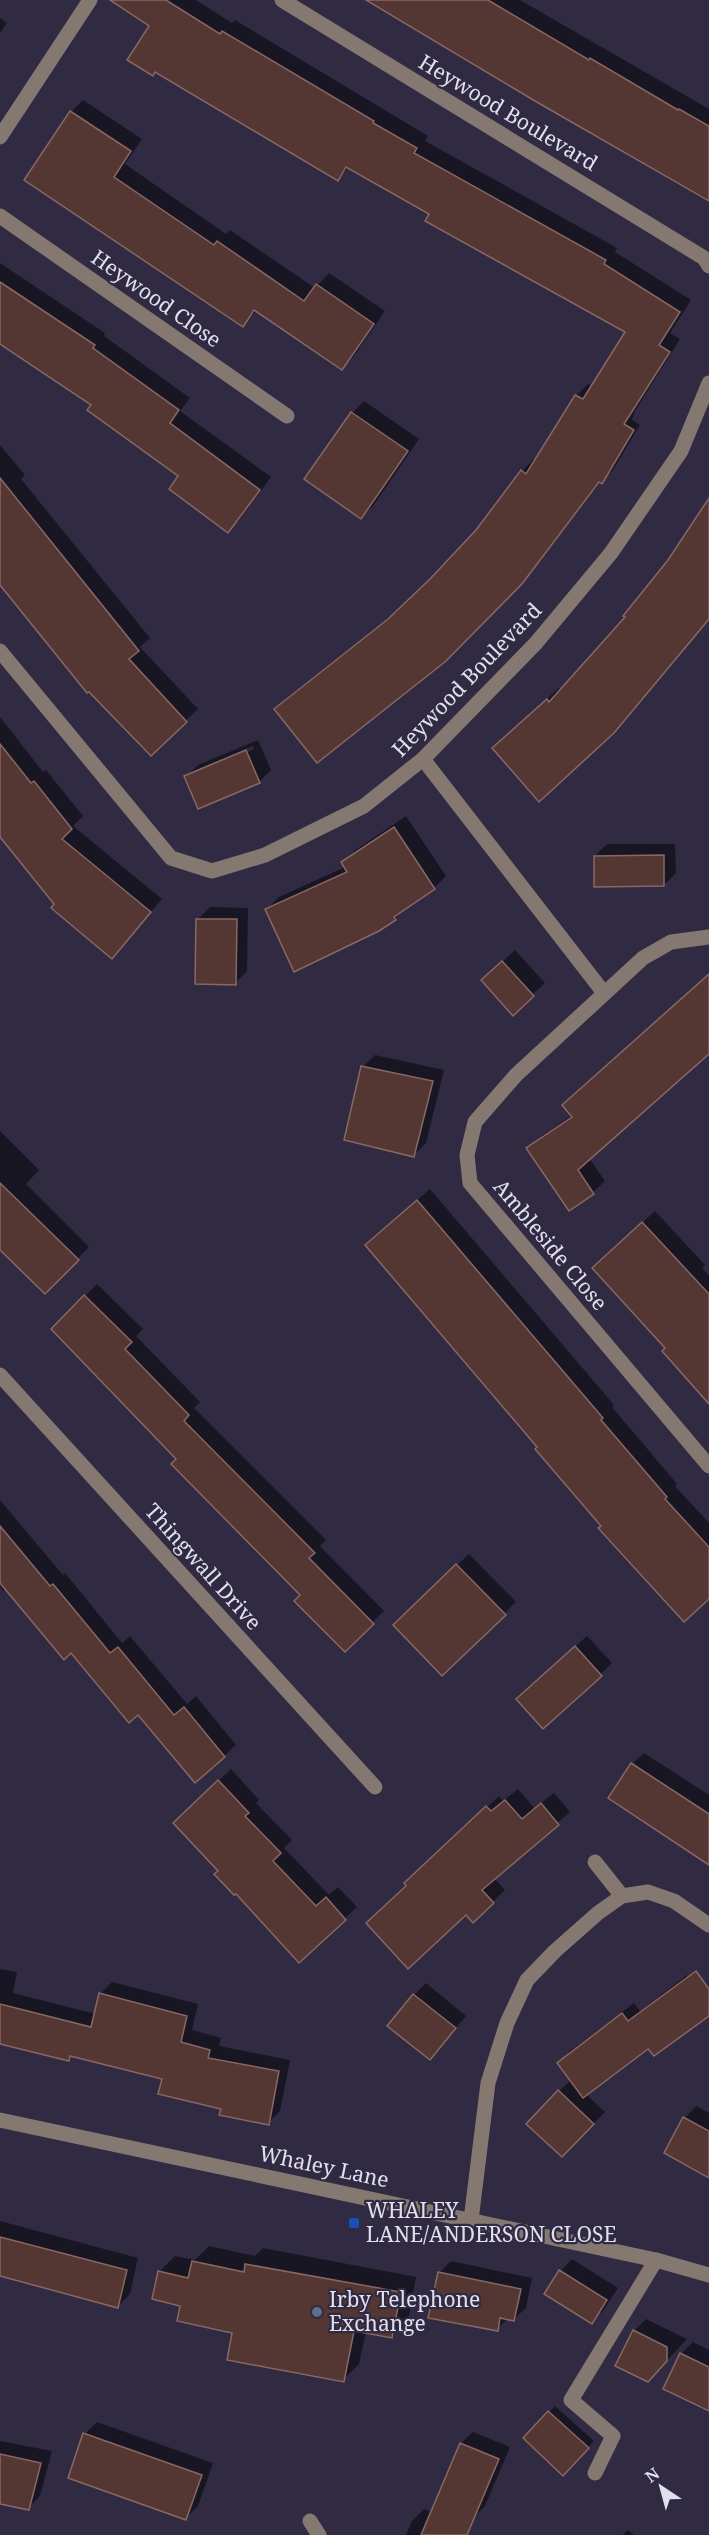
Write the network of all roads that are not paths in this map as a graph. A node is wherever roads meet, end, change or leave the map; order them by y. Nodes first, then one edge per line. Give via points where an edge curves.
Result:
1 (90, 0) edge
2 (282, 0) edge
3 (0, 136) edge
4 (0, 216) edge
5 (709, 266) edge
6 (709, 383) edge
7 (288, 416) dead end
8 (0, 651) edge
9 (423, 759) junction
10 (709, 937) edge
11 (604, 993) junction
12 (0, 1375) edge
13 (709, 1466) edge
14 (375, 1787) dead end
15 (595, 1862) dead end
16 (622, 1896) junction
17 (709, 1924) edge
18 (0, 2120) edge
19 (471, 2220) junction
20 (656, 2260) junction
21 (709, 2276) edge
22 (595, 2473) dead end
23 (310, 2521) dead end
24 (319, 2535) edge

1 - 3 street
2 - 5 street, Heywood Boulevard via 704,258
4 - 7 street, Heywood Close
6 - 9 street, Heywood Boulevard via 681,451 611,553 536,643
8 - 9 street, Heywood Boulevard via 171,858 212,871 265,855 364,806
9 - 11 street
10 - 11 street, Ambleside Close via 671,942 643,958
11 - 13 street, Ambleside Close via 516,1075 475,1122 467,1155 470,1183
12 - 14 street, Thingwall Drive
15 - 16 street
16 - 17 street via 648,1892 674,1901
16 - 19 street via 555,1951 527,1980 507,2023 488,2083
18 - 19 street, Whaley Lane
19 - 20 street, Whaley Lane
20 - 21 street, Whaley Lane
20 - 22 street via 571,2400 613,2436
23 - 24 street

